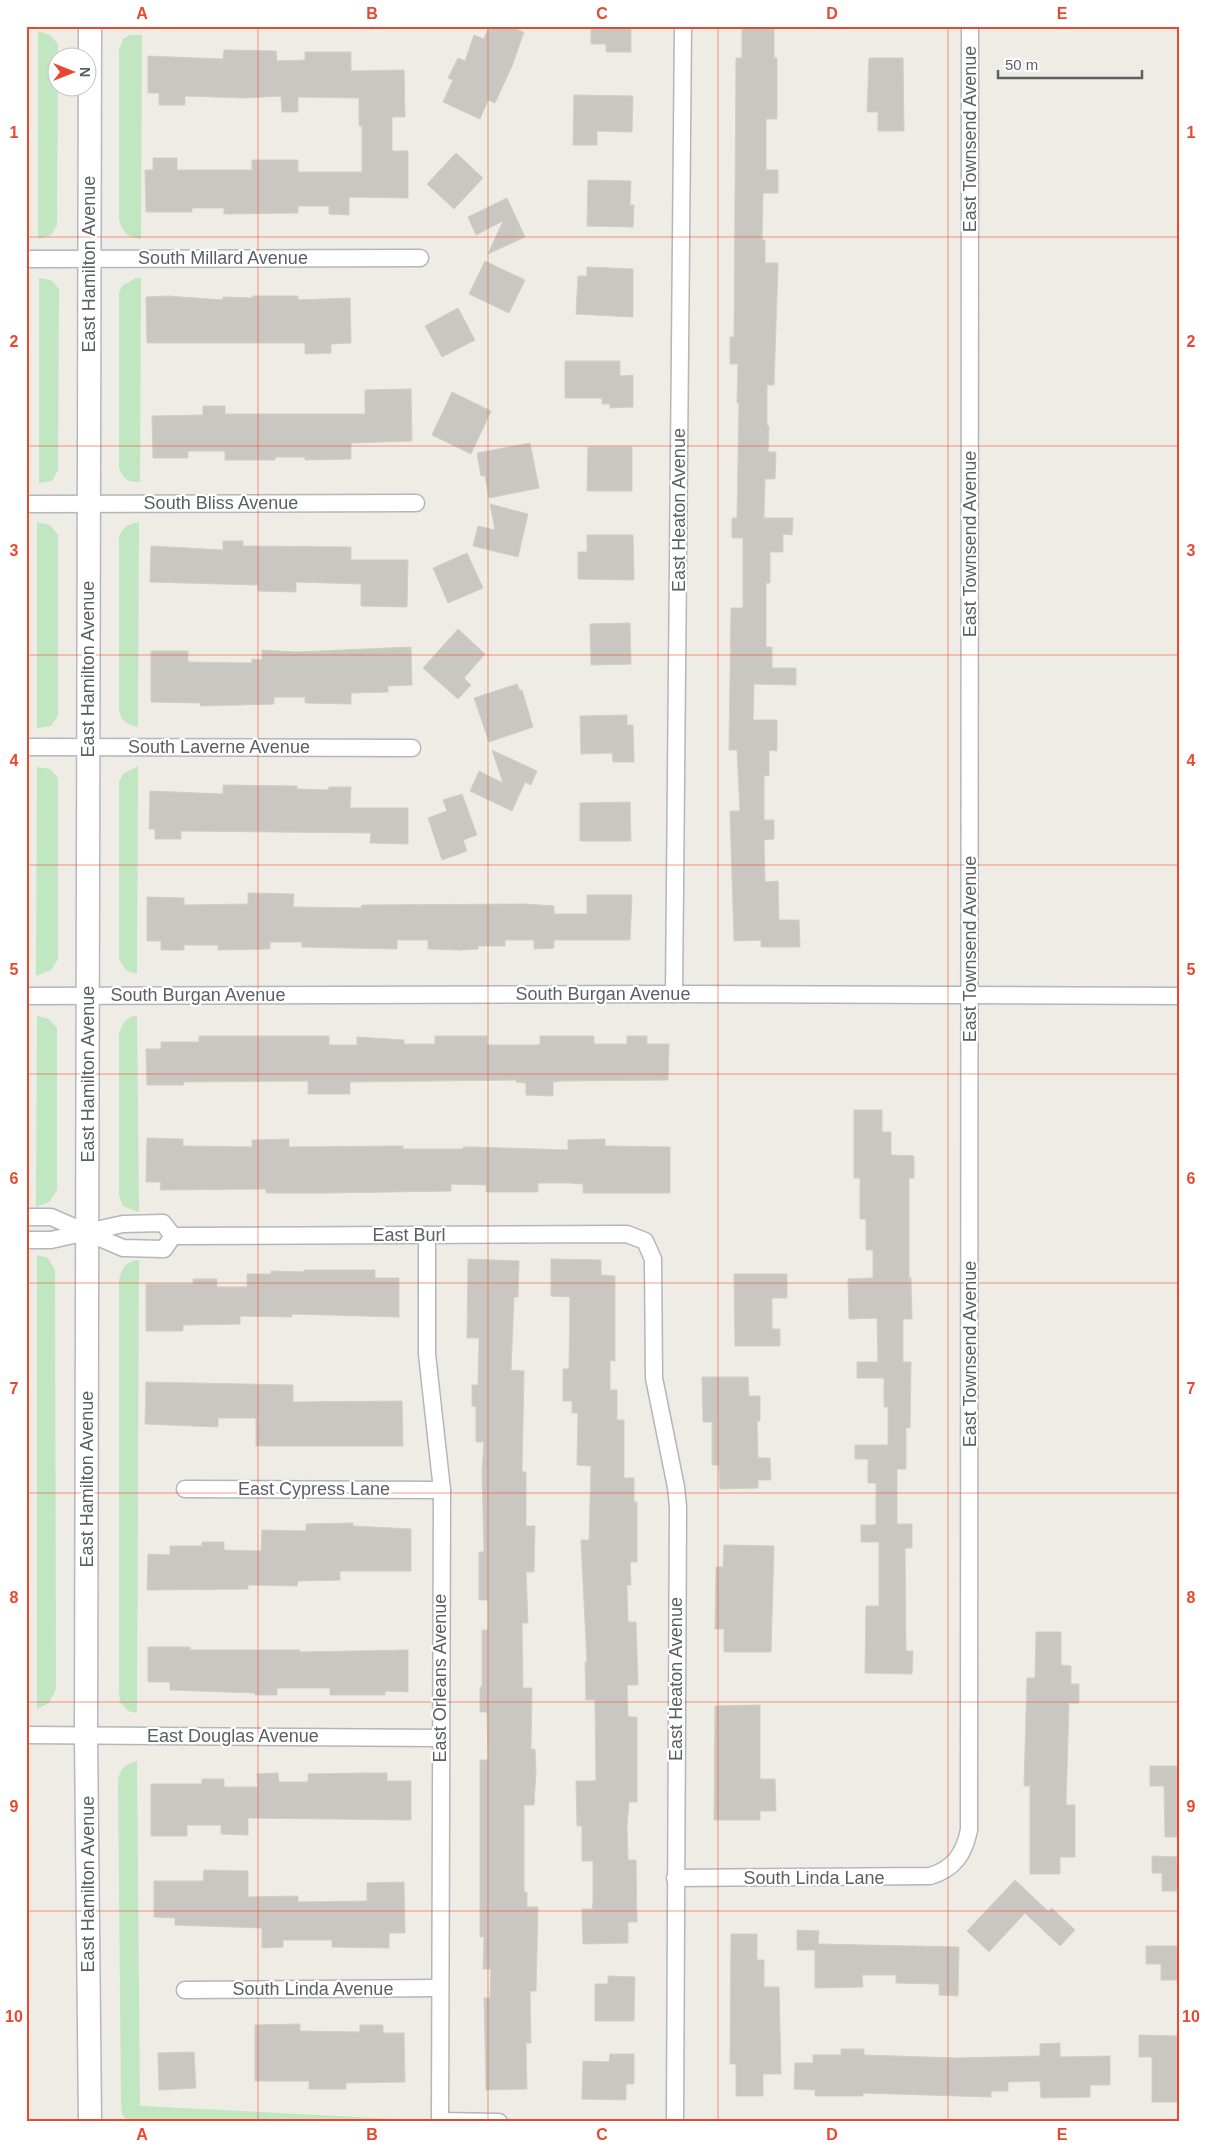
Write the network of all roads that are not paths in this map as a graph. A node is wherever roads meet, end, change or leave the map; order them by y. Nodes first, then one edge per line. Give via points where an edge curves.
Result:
1 (90, 26) edge
2 (683, 26) edge
3 (970, 26) edge
4 (88, 258) junction
5 (420, 258) dead end
6 (26, 259) edge
7 (89, 502) junction
8 (416, 503) dead end
9 (26, 504) edge
10 (88, 746) junction
11 (26, 747) edge
12 (412, 748) dead end
13 (674, 994) junction
14 (970, 995) junction
15 (26, 996) edge
16 (88, 996) junction
17 (1179, 996) edge
18 (26, 1218) edge
19 (88, 1232) junction
20 (426, 1235) junction
21 (173, 1236) junction
22 (26, 1240) edge
23 (645, 1241) joint
24 (185, 1489) dead end
25 (442, 1490) junction
26 (26, 1735) edge
27 (86, 1735) junction
28 (440, 1738) junction
29 (951, 1867) joint
30 (675, 1878) junction
31 (440, 1988) junction
32 (185, 1990) dead end
33 (440, 2121) edge
34 (90, 2122) edge
35 (499, 2122) edge
36 (675, 2122) edge

1 - 4 street, East Hamilton Avenue
2 - 13 street, East Heaton Avenue
3 - 14 street, East Townsend Avenue
4 - 5 street, South Millard Avenue
4 - 6 street, South Millard Avenue
4 - 7 street, East Hamilton Avenue
7 - 8 street, South Bliss Avenue
7 - 9 street, South Bliss Avenue
7 - 10 street, East Hamilton Avenue
10 - 11 street, South Laverne Avenue
10 - 12 street, South Laverne Avenue
10 - 16 street, East Hamilton Avenue
13 - 14 street, South Burgan Avenue
13 - 16 street, South Burgan Avenue
14 - 17 street, South Burgan Avenue
14 - 29 street, East Townsend Avenue via 969,1830 960,1858
15 - 16 street, South Burgan Avenue
16 - 19 street, East Hamilton Avenue
18 - 19 street via 51,1217
19 - 21 street via 123,1224 163,1224
19 - 21 street via 123,1248 164,1249
19 - 22 street via 51,1240
19 - 27 street, East Hamilton Avenue
20 - 21 street, East Burl
20 - 23 street, East Burl via 627,1234
20 - 25 street, East Orleans Avenue via 428,1354
23 - 30 street, East Heaton Avenue via 653,1258 654,1378 678,1507
24 - 25 street, East Cypress Lane
25 - 28 street, East Orleans Avenue
26 - 27 street, East Douglas Avenue
27 - 28 street, East Douglas Avenue
27 - 34 street, East Hamilton Avenue
28 - 31 street, East Orleans Avenue
29 - 30 street, South Linda Lane via 940,1873 918,1877
30 - 36 street, East Heaton Avenue
31 - 32 street, South Linda Avenue
31 - 33 street, East Orleans Avenue
33 - 35 street

